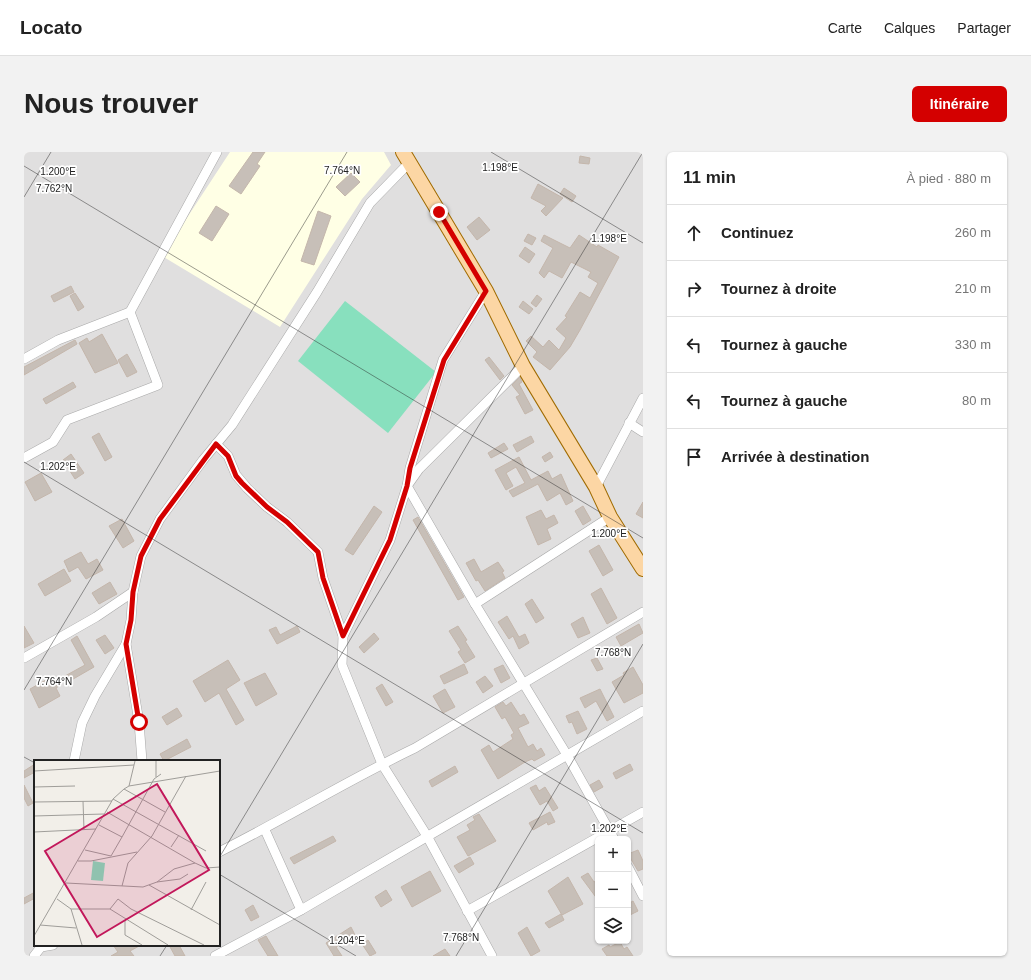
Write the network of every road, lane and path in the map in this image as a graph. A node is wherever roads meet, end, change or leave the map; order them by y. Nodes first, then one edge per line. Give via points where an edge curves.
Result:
1 (216, 152) edge
2 (406, 157) edge
3 (486, 291) junction
4 (130, 312) junction
5 (25, 359) edge
6 (523, 366) junction
7 (643, 398) edge
8 (629, 423) junction
9 (643, 432) edge
10 (216, 444) junction
11 (24, 458) edge
12 (407, 486) junction
13 (596, 487) junction
14 (610, 517) junction
15 (643, 569) edge
16 (133, 592) junction
17 (475, 604) junction
18 (643, 612) edge
19 (343, 636) junction
20 (126, 644) junction
21 (24, 658) edge
22 (524, 684) junction
23 (643, 711) edge
24 (567, 755) junction
25 (74, 760) edge
26 (142, 760) edge
27 (382, 764) junction
28 (643, 812) edge
29 (265, 830) junction
30 (612, 835) edge
31 (427, 836) junction
32 (220, 852) edge
33 (631, 872) edge
34 (643, 896) edge
35 (301, 910) junction
36 (466, 911) junction
37 (46, 946) edge
38 (34, 956) edge
39 (215, 956) edge
40 (492, 956) edge

1 - 4 street
2 - 3 main road
2 - 10 street via 370,203 313,299 232,425
3 - 6 main road
3 - 12 street via 444,360 412,460
4 - 5 street via 58,340
4 - 11 street via 158,385 66,420 53,442
6 - 12 street via 419,469
6 - 13 main road
7 - 8 street
8 - 9 street
8 - 13 street
10 - 16 street via 160,519 141,556
10 - 19 street via 228,456 236,476 242,483 318,552 323,578
12 - 17 street
12 - 19 street via 390,540
13 - 14 main road
14 - 15 main road
14 - 17 street
16 - 20 street
16 - 21 street via 96,617
17 - 22 street
18 - 22 street
19 - 27 street via 342,665
20 - 25 street via 82,723
20 - 26 street via 139,722
22 - 24 street
22 - 27 street via 415,748
23 - 24 street
24 - 30 street
24 - 31 street
27 - 29 street
27 - 31 street
28 - 30 street
29 - 32 street
29 - 35 street
30 - 36 street
31 - 35 street
31 - 36 street
33 - 34 street
35 - 39 street
36 - 40 street
37 - 38 street via 41,947

